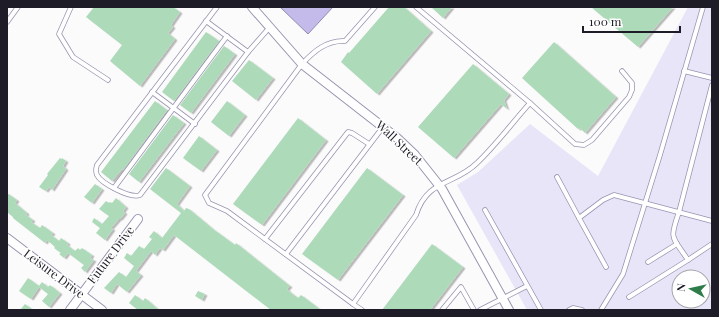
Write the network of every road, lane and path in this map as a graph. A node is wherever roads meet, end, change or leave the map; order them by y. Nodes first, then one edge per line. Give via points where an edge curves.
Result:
1 (71, 7) edge
2 (217, 7) edge
3 (252, 7) edge
4 (375, 7) edge
5 (416, 7) edge
6 (702, 7) edge
7 (15, 8) edge
8 (206, 21) junction
9 (7, 22) edge
10 (270, 27) junction
11 (227, 36) junction
12 (248, 52) junction
13 (302, 64) junction
14 (622, 71) dead end
15 (684, 71) junction
16 (712, 78) edge
17 (108, 80) dead end
18 (712, 85) edge
19 (152, 92) junction
20 (530, 103) junction
21 (173, 108) junction
22 (195, 124) junction
23 (383, 126) junction
24 (369, 144) junction
25 (558, 177) dead end
26 (439, 185) junction
27 (114, 188) junction
28 (645, 203) junction
29 (485, 210) dead end
30 (679, 212) junction
31 (579, 218) junction
32 (138, 219) dead end
33 (712, 221) edge
34 (7, 238) edge
35 (265, 239) junction
36 (677, 244) junction
37 (712, 244) edge
38 (286, 254) junction
39 (688, 260) junction
40 (648, 262) dead end
41 (606, 267) dead end
42 (527, 286) junction
43 (81, 295) junction
44 (629, 297) dead end
45 (503, 299) junction
46 (353, 304) junction
47 (70, 310) edge
48 (102, 310) edge
49 (362, 310) edge
50 (442, 310) edge
51 (474, 310) edge
52 (480, 310) edge
53 (509, 310) edge
54 (541, 310) edge
55 (569, 310) edge
56 (582, 310) edge
57 (601, 310) edge

1 - 17 lane via 59,34 73,57
2 - 8 lane
3 - 10 street, Wall Street
4 - 13 lane via 345,41 330,43 314,52
5 - 20 lane
6 - 15 lane
7 - 9 lane
8 - 11 lane
8 - 19 lane
10 - 12 lane
10 - 13 street, Wall Street
11 - 12 lane
11 - 21 lane
12 - 22 lane
13 - 23 street, Wall Street
13 - 35 lane via 205,195 209,202
14 - 20 lane via 632,83 631,94 592,140 584,145 575,144
15 - 16 lane
15 - 28 lane
18 - 30 lane
19 - 21 lane
19 - 27 lane via 96,169 97,176
20 - 26 lane via 476,164
21 - 22 lane
21 - 27 lane
22 - 27 lane via 140,195 132,195
23 - 24 lane
23 - 26 street, Wall Street via 415,155
24 - 35 lane via 348,132
24 - 38 lane
25 - 31 lane
26 - 45 street, Wall Street
26 - 46 lane via 426,194 416,215
28 - 30 lane
28 - 31 lane via 614,195
28 - 57 lane via 623,274
29 - 42 lane
30 - 33 lane
30 - 36 lane via 672,231
31 - 41 lane
32 - 43 street, Future Drive
34 - 43 street, Leisure Drive
35 - 38 lane
36 - 39 lane
36 - 40 lane
37 - 39 lane
38 - 46 lane
39 - 44 lane
42 - 45 lane
42 - 54 lane
43 - 47 street, Future Drive
43 - 48 street, Leisure Drive
45 - 52 lane
45 - 53 street, Wall Street
46 - 49 lane
50 - 51 lane via 461,287
55 - 56 lane

